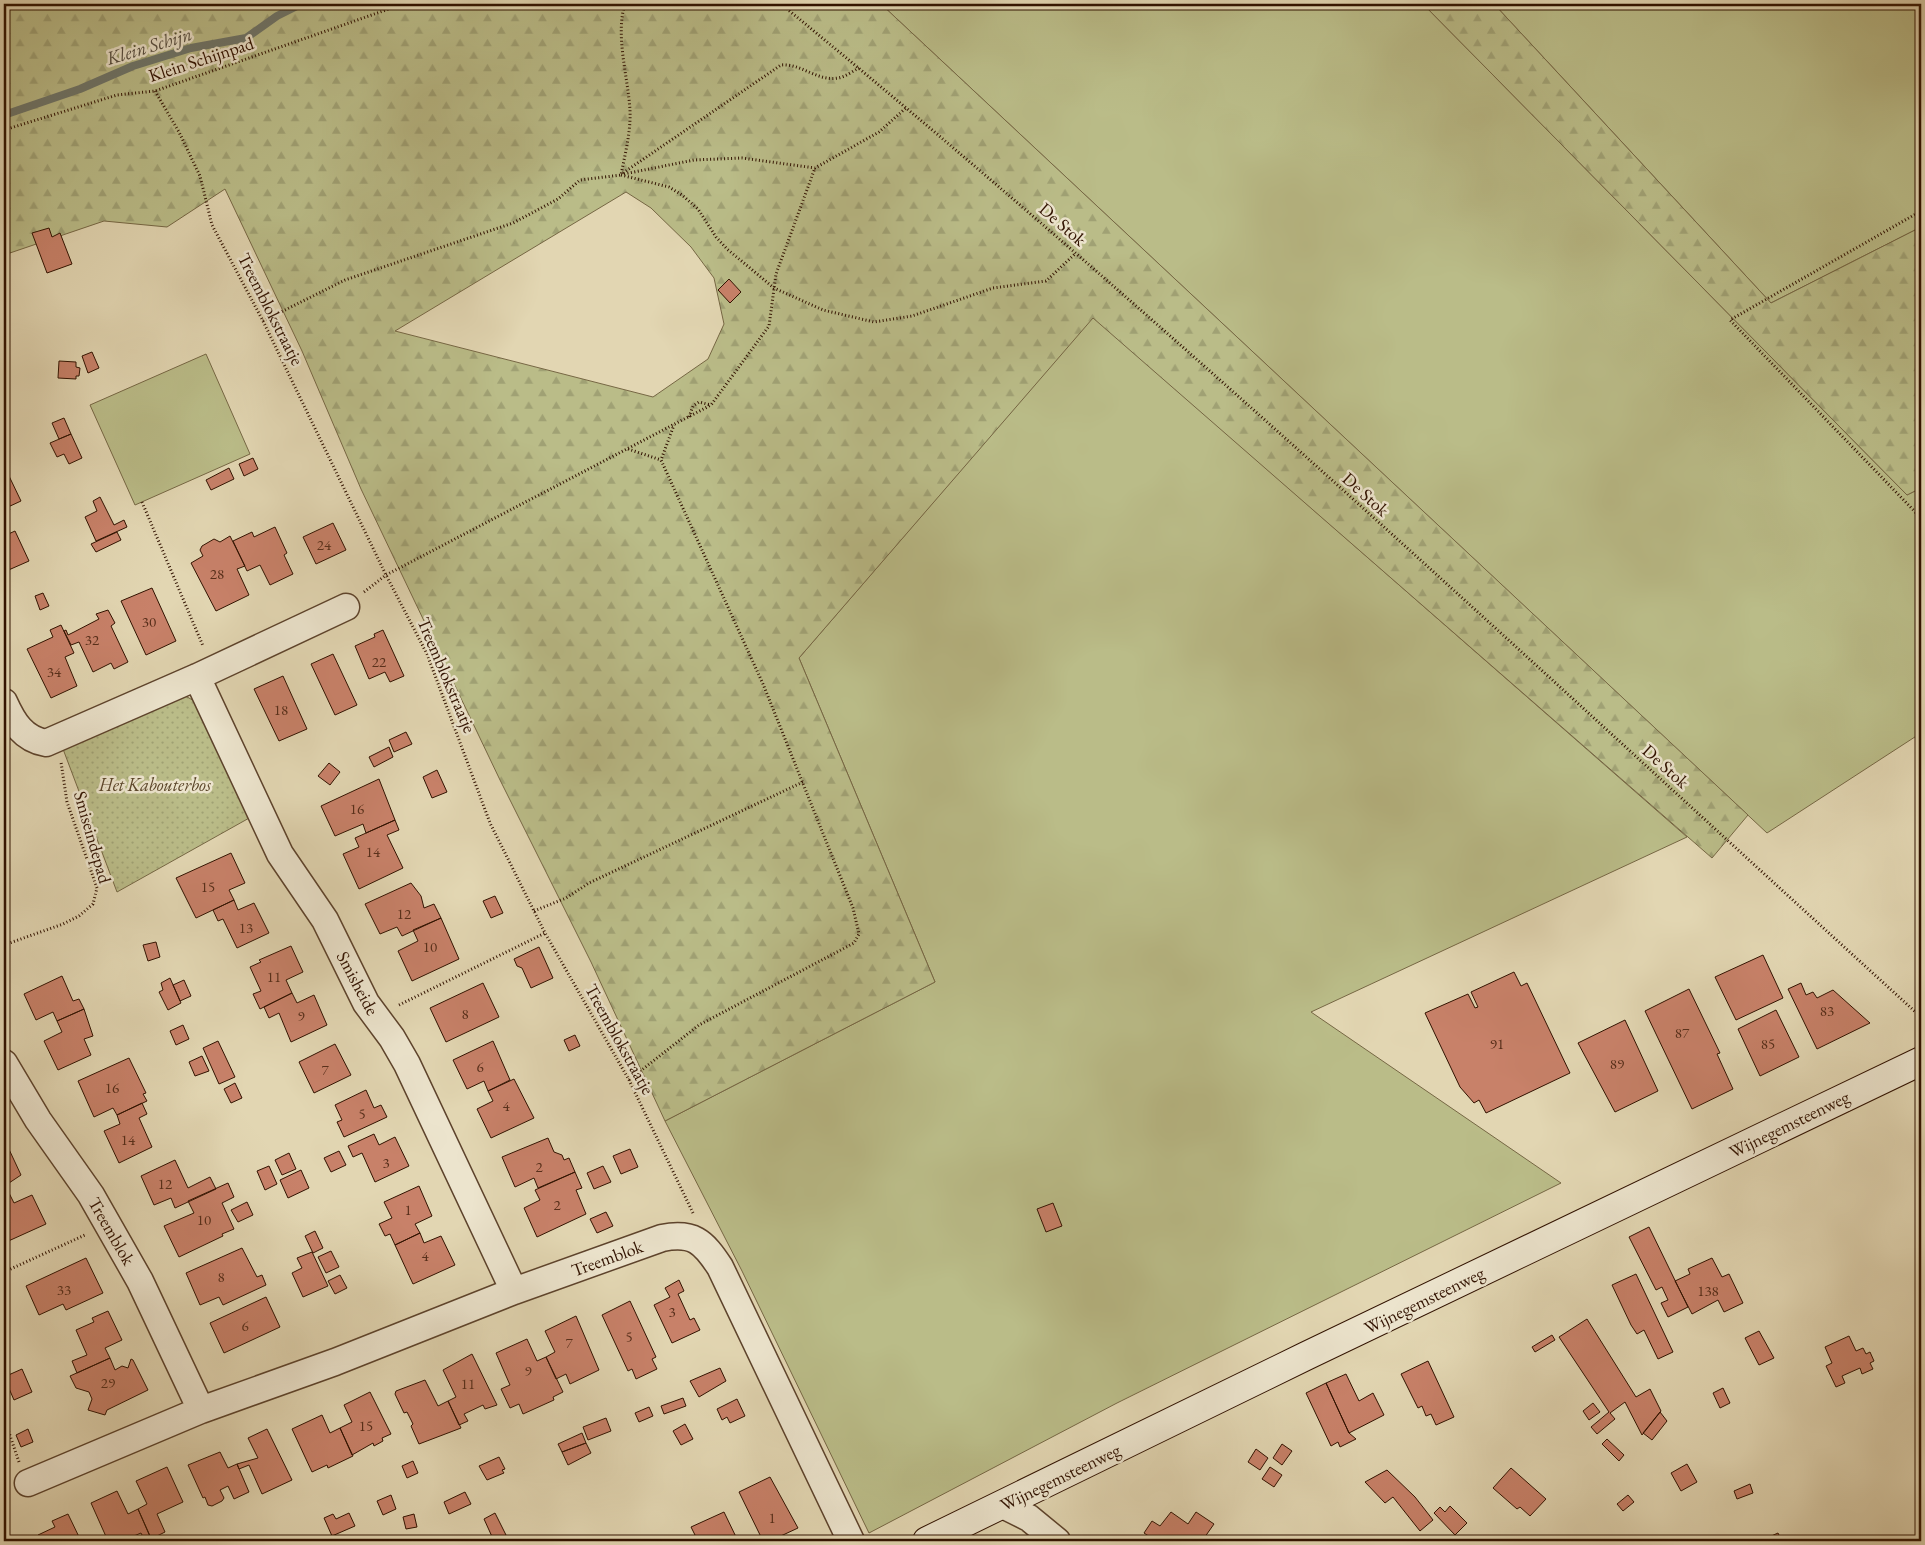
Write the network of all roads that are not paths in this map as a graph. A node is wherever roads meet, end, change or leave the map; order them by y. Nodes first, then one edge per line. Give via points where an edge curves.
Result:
1 (346, 607) dead end
2 (204, 673) junction
3 (4, 702) edge
4 (1921, 1061) edge
5 (4, 1063) edge
6 (514, 1291) junction
7 (201, 1410) junction
8 (28, 1483) road end
9 (1002, 1504) junction
10 (851, 1541) edge
11 (928, 1541) edge
12 (1057, 1541) edge

1 - 2 street
2 - 3 street via 46,743 23,734
2 - 6 street, Smisheide via 280,854 325,920 366,1003 392,1038 406,1064
4 - 9 street, Wijnegemsteenweg
5 - 7 street, Treemblok via 38,1120 91,1195 140,1281
6 - 7 street, Treemblok via 335,1362
6 - 10 street, Treemblok via 662,1238 677,1235 691,1237 701,1243 720,1267
7 - 8 street, Treemblok
9 - 11 street, Wijnegemsteenweg
9 - 12 street via 1029,1518

